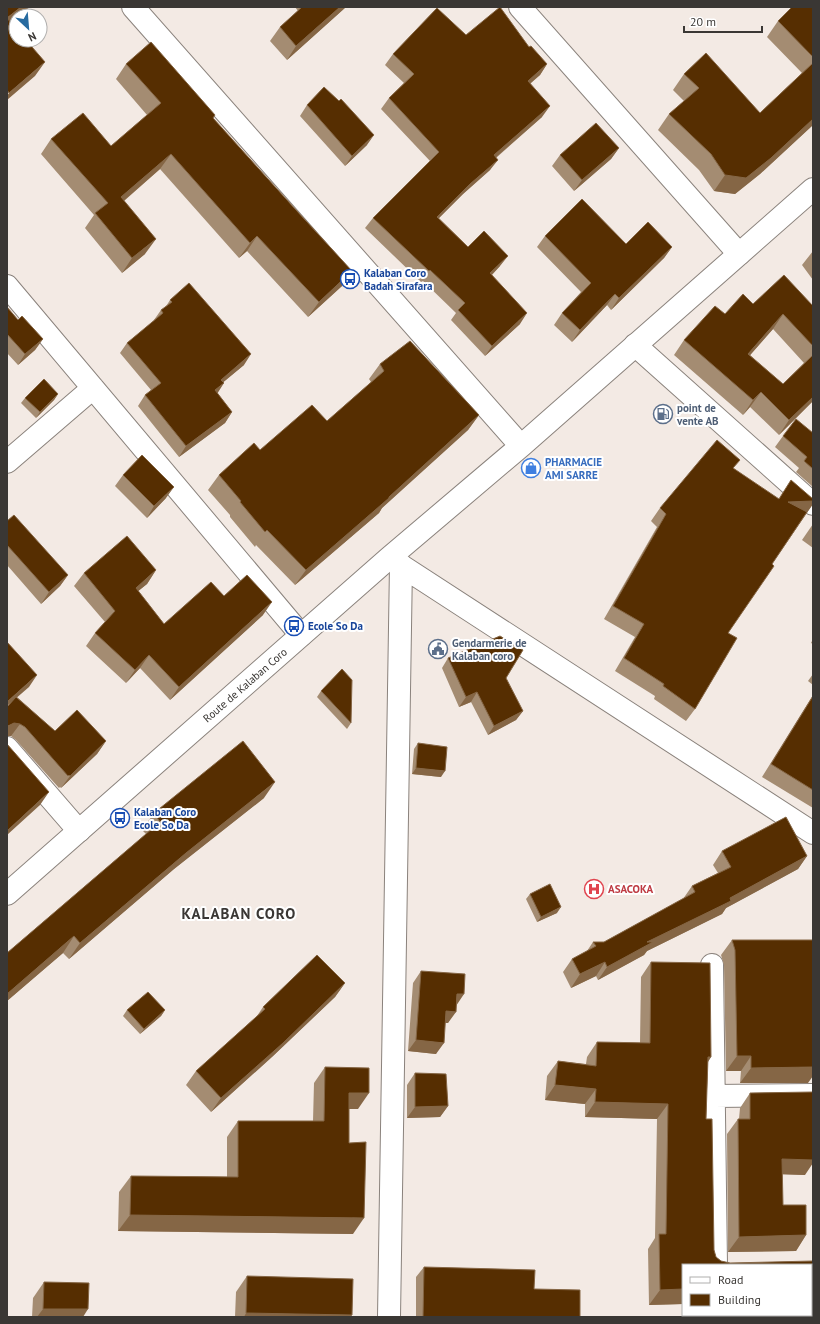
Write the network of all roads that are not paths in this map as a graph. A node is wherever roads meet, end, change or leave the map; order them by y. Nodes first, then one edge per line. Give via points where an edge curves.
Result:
1 (133, 7) edge
2 (520, 7) edge
3 (813, 189) edge
4 (740, 254) junction
5 (7, 286) edge
6 (635, 345) junction
7 (93, 388) junction
8 (521, 446) junction
9 (7, 462) edge
10 (813, 504) edge
11 (395, 561) junction
12 (301, 635) junction
13 (7, 748) edge
14 (79, 831) junction
15 (813, 833) edge
16 (7, 894) edge
17 (712, 965) edge
18 (813, 1095) edge
19 (714, 1096) junction
20 (718, 1264) edge
21 (390, 1317) edge

1 - 8 street
2 - 4 street
3 - 4 street, Route de Kalaban Coro
4 - 6 street, Route de Kalaban Coro
5 - 7 street
6 - 8 street, Route de Kalaban Coro
6 - 10 street
7 - 9 street
7 - 12 street
8 - 11 street, Route de Kalaban Coro
11 - 12 street, Route de Kalaban Coro
11 - 15 street
11 - 21 street
12 - 14 street, Route de Kalaban Coro
13 - 14 street
14 - 16 street, Route de Kalaban Coro
17 - 19 street
18 - 19 street
19 - 20 street

